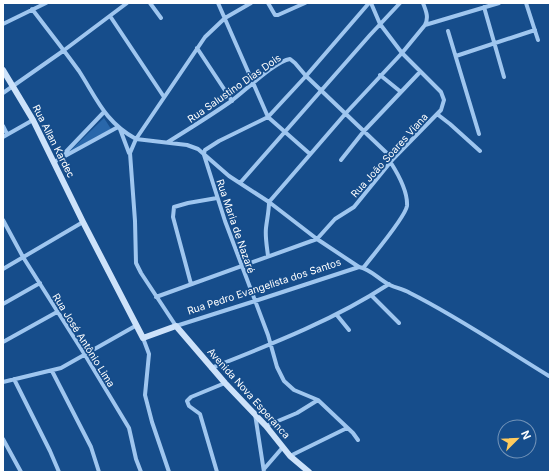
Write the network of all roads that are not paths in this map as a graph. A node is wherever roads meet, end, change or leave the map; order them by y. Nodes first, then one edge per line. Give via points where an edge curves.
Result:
1 (44, 3) edge
2 (127, 3) edge
3 (150, 3) edge
4 (218, 3) edge
5 (251, 3) edge
6 (268, 3) edge
7 (305, 3) edge
8 (370, 3) edge
9 (400, 3) edge
10 (423, 3) edge
11 (476, 3) edge
12 (499, 3) edge
13 (526, 3) edge
14 (484, 7) junction
15 (32, 9) junction
16 (478, 9) junction
17 (110, 16) junction
18 (161, 18) dead end
19 (225, 18) junction
20 (3, 24) edge
21 (380, 24) junction
22 (425, 25) junction
23 (535, 30) junction
24 (448, 31) dead end
25 (538, 40) dead end
26 (495, 43) junction
27 (197, 48) junction
28 (63, 51) junction
29 (402, 53) junction
30 (456, 56) junction
31 (3, 70) edge
32 (420, 72) junction
33 (380, 75) junction
34 (306, 76) junction
35 (504, 77) dead end
36 (254, 82) junction
37 (13, 86) junction
38 (322, 91) junction
39 (400, 92) junction
40 (3, 93) edge
41 (164, 97) junction
42 (232, 101) junction
43 (104, 112) junction
44 (439, 112) junction
45 (346, 113) junction
46 (268, 117) junction
47 (33, 120) junction
48 (3, 126) edge
49 (119, 128) junction
50 (364, 131) junction
51 (285, 132) junction
52 (479, 134) dead end
53 (5, 135) edge
54 (136, 139) junction
55 (168, 143) junction
56 (480, 151) dead end
57 (130, 153) junction
58 (204, 153) junction
59 (310, 154) junction
60 (341, 160) dead end
61 (392, 161) junction
62 (56, 162) junction
63 (240, 183) junction
64 (217, 198) junction
65 (269, 202) junction
66 (3, 220) edge
67 (83, 222) junction
68 (317, 239) junction
69 (268, 256) junction
70 (24, 257) junction
71 (241, 266) junction
72 (358, 267) junction
73 (364, 268) junction
74 (3, 269) edge
75 (40, 284) junction
76 (191, 284) junction
77 (389, 284) junction
78 (372, 296) junction
79 (156, 297) junction
80 (255, 301) junction
81 (3, 304) edge
82 (57, 312) junction
83 (336, 314) junction
84 (399, 323) dead end
85 (137, 325) junction
86 (176, 326) junction
87 (349, 330) dead end
88 (144, 338) junction
89 (3, 342) edge
90 (271, 345) junction
91 (85, 355) junction
92 (211, 368) junction
93 (52, 371) junction
94 (548, 376) dead end
95 (14, 379) junction
96 (3, 382) edge
97 (225, 383) junction
98 (318, 400) junction
99 (255, 414) junction
100 (266, 426) junction
101 (347, 428) junction
102 (3, 439) edge
103 (358, 440) dead end
104 (283, 447) junction
105 (290, 456) junction
106 (264, 471) edge
107 (21, 472) edge
108 (59, 472) edge
109 (99, 472) edge
110 (141, 472) edge
111 (169, 472) edge
112 (217, 472) edge
113 (309, 472) edge

1 - 15 street
2 - 17 street
3 - 18 street
4 - 19 street
5 - 19 street
6 - 7 street via 275,15
8 - 21 street
8 - 34 street
9 - 21 street
10 - 22 street via 428,15
11 - 16 street
12 - 14 street
13 - 23 street
14 - 16 street
14 - 26 street
15 - 20 street
15 - 28 street
16 - 22 street
17 - 28 street
17 - 41 street
19 - 27 street
19 - 36 street
21 - 29 street
21 - 38 street
22 - 29 street
23 - 25 street
23 - 26 street
24 - 30 street
26 - 30 street
26 - 35 street
27 - 41 street
27 - 42 street
28 - 37 street
28 - 43 street
29 - 32 street
29 - 33 street
30 - 52 street
31 - 37 main road, Rua Allan Kardec
32 - 39 street
32 - 44 street via 441,92 444,100
33 - 39 street
33 - 45 street
34 - 36 street, Rua Salustino Dias Dois via 292,60 287,60
34 - 38 street, Rua Salustino Dias Dois
34 - 46 street
36 - 42 street, Rua Salustino Dias Dois
36 - 46 street
37 - 40 street
37 - 47 main road, Rua Allan Kardec
38 - 45 street, Rua Salustino Dias Dois
38 - 51 street
39 - 50 street
41 - 54 street
42 - 55 street, Rua Salustino Dias Dois
43 - 49 street
43 - 62 street
44 - 56 street
44 - 61 street, Rua João Soares Viana
45 - 50 street, Rua Salustino Dias Dois
45 - 59 street
46 - 51 street
46 - 58 street via 219,141
47 - 53 street
47 - 62 main road, Rua Allan Kardec
48 - 53 street
49 - 54 street
49 - 57 street
49 - 62 street
50 - 60 street
50 - 61 street, Rua Salustino Dias Dois
51 - 59 street
51 - 63 street
54 - 55 street
54 - 57 street
55 - 58 street via 194,147
57 - 79 street via 136,263
58 - 63 street
58 - 64 street, Rua Maria de Nazaré
59 - 65 street
61 - 68 street, Rua João Soares Viana via 354,207 335,219
61 - 73 street via 406,194 406,209
62 - 67 main road, Rua Allan Kardec
63 - 65 street
64 - 71 street, Rua Maria de Nazaré
64 - 76 street via 174,207 173,217
65 - 68 street
65 - 69 street via 266,228
66 - 70 street, Rua José Antônio Lima
67 - 70 street
67 - 85 main road
68 - 69 street, Rua João Soares Viana
68 - 72 street
69 - 71 street, Rua João Soares Viana
70 - 74 street
70 - 75 street, Rua José Antônio Lima
71 - 76 street, Rua João Soares Viana
71 - 80 street, Rua Maria de Nazaré
72 - 73 street
72 - 80 street, Rua Pedro Evangelista dos Santos
73 - 77 street
75 - 81 street
75 - 82 street, Rua José Antônio Lima
76 - 79 street, Rua João Soares Viana
77 - 78 street
77 - 94 street via 409,292
78 - 83 street
78 - 84 street
79 - 86 street
80 - 86 street, Rua Pedro Evangelista dos Santos
80 - 90 street, Rua Maria de Nazaré
82 - 89 street
82 - 91 street, Rua José Antônio Lima
83 - 87 street
83 - 90 street
85 - 88 main road
85 - 91 street
86 - 88 main road
86 - 92 main road, Avenida Nova Esperanca
88 - 111 street via 149,354 145,395
90 - 92 street
90 - 98 street, Rua Maria de Nazaré via 284,381 294,390
91 - 93 street
91 - 110 street, Rua José Antônio Lima via 129,428
92 - 97 main road, Avenida Nova Esperanca
93 - 95 street
93 - 109 street via 91,447
95 - 96 street
95 - 108 street
97 - 99 main road, Avenida Nova Esperanca
97 - 112 street via 188,399 187,404 199,412
98 - 100 street
98 - 101 street
99 - 100 main road, Avenida Nova Esperanca
99 - 106 street
100 - 104 main road, Avenida Nova Esperanca
101 - 103 street
101 - 105 street
102 - 107 street
104 - 105 main road, Avenida Nova Esperanca
104 - 106 street
105 - 113 main road, Avenida Nova Esperanca

